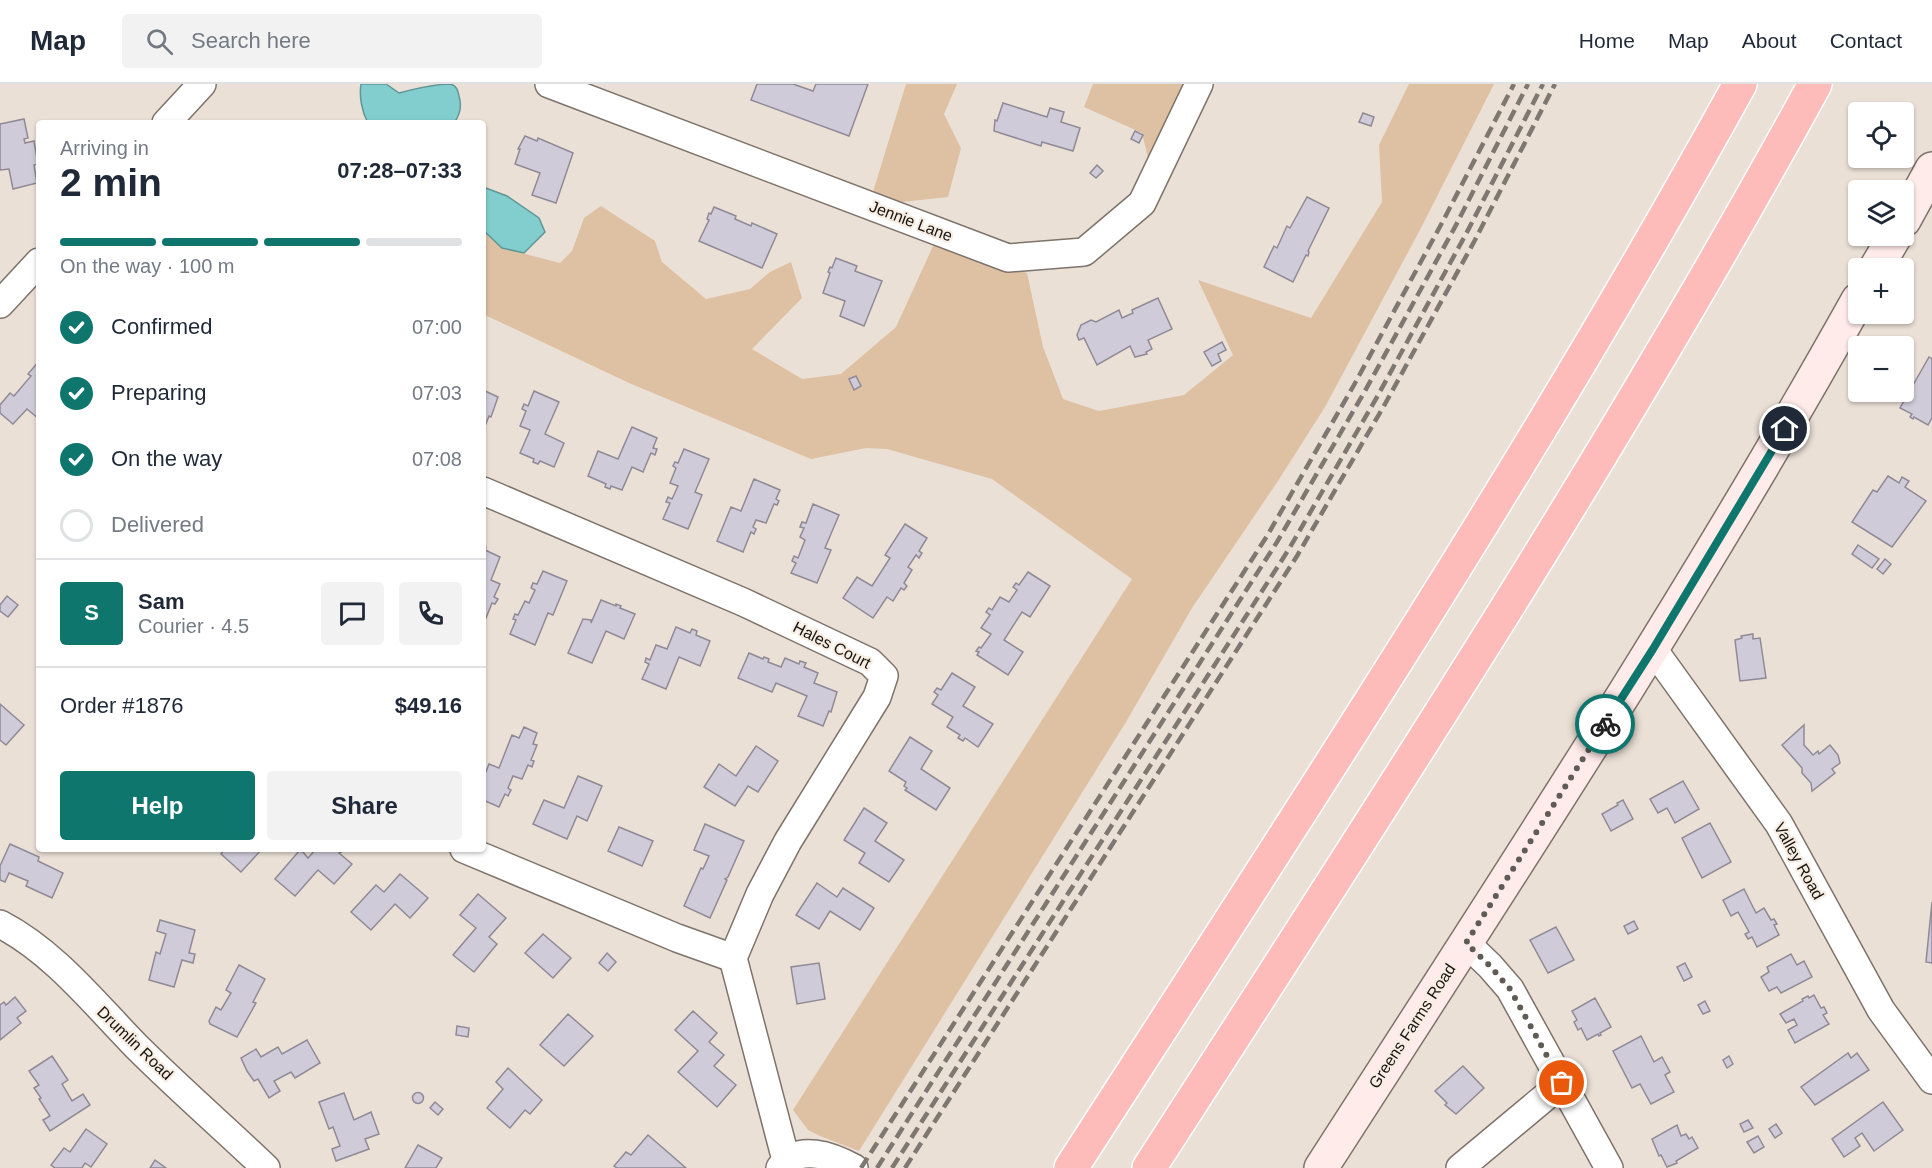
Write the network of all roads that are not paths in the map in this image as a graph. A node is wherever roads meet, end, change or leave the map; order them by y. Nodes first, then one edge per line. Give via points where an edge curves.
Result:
1 (202, 84) edge
2 (549, 84) edge
3 (1199, 84) edge
4 (1740, 84) edge
5 (1815, 84) edge
6 (169, 120) edge
7 (1932, 169) edge
8 (1914, 202) edge
9 (36, 265) edge
10 (0, 304) edge
11 (1848, 318) edge
12 (486, 493) edge
13 (1653, 649) junction
14 (471, 852) edge
15 (0, 924) edge
16 (1466, 943) junction
17 (734, 958) junction
18 (1932, 1080) edge
19 (1562, 1083) junction
20 (783, 1164) edge
21 (846, 1164) edge
22 (266, 1168) edge
23 (1071, 1168) edge
24 (1149, 1168) edge
25 (1321, 1168) edge
26 (1460, 1168) edge
27 (1608, 1168) edge

1 - 6 street
2 - 3 street, Jennie Lane via 1008,258 1084,252 1142,203
4 - 23 highway via 1565,388 1445,584
5 - 24 highway via 1674,334 1551,539
7 - 8 main road
9 - 10 street
11 - 13 main road, Greens Farms Road
12 - 17 street, Hales Court via 743,602 870,662 884,676 877,697 788,841 760,894
13 - 16 main road, Greens Farms Road
13 - 18 street, Valley Road via 1779,824 1881,1010
14 - 17 street
15 - 22 street, Drumlin Road via 44,952
16 - 19 street via 1510,989
16 - 25 main road, Greens Farms Road
17 - 20 street
19 - 26 street
19 - 27 street
20 - 21 street via 808,1154 828,1155

